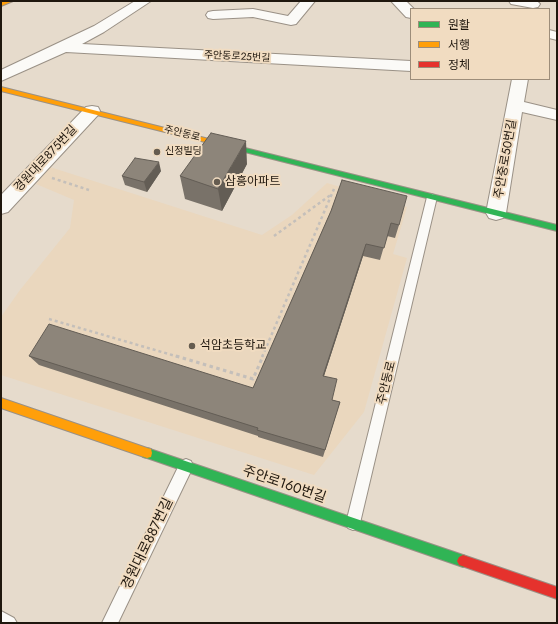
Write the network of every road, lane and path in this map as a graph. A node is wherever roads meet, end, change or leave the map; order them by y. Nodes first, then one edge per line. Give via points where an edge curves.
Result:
1 (10, 1) edge
2 (144, 1) edge
3 (308, 1) edge
4 (398, 1) edge
5 (516, 1) edge
6 (1, 4) edge
7 (533, 5) edge
8 (253, 7) edge
9 (410, 13) edge
10 (214, 15) dead end
11 (64, 48) junction
12 (410, 66) edge
13 (1, 76) edge
14 (520, 80) edge
15 (1, 89) edge
16 (515, 105) junction
17 (92, 112) junction
18 (557, 115) edge
19 (34, 172) junction
20 (341, 174) junction
21 (89, 190) dead end
22 (332, 194) junction
23 (432, 197) junction
24 (1, 207) edge
25 (496, 213) junction
26 (557, 228) edge
27 (274, 236) dead end
28 (49, 319) dead end
29 (1, 403) edge
30 (186, 466) junction
31 (353, 523) junction
32 (557, 593) edge
33 (1, 619) edge
34 (9, 623) edge
35 (110, 623) edge

1 - 6 street
2 - 11 street, 주안동로25번길
3 - 8 street via 291,21
4 - 9 street
5 - 7 street
8 - 10 street
11 - 12 street, 주안동로25번길
11 - 13 street, 주안동로25번길
14 - 16 street, 주안중로50번길
15 - 17 street, 주안동로
16 - 18 street, 주안중로50번길
16 - 25 street, 주안중로50번길
17 - 19 street, 경원대로875번길
17 - 20 street, 주안동로
19 - 21 path
19 - 24 street, 경원대로875번길
20 - 22 path
20 - 23 street, 주안동로
22 - 27 path
22 - 28 path via 253,379
23 - 25 street, 주안동로
23 - 31 lane, 주안동로
25 - 26 street, 주안동로
29 - 30 street, 주안로160번길
30 - 31 street, 주안로160번길
30 - 35 lane, 경원대로887번길
31 - 32 street, 주안로160번길
33 - 34 lane

